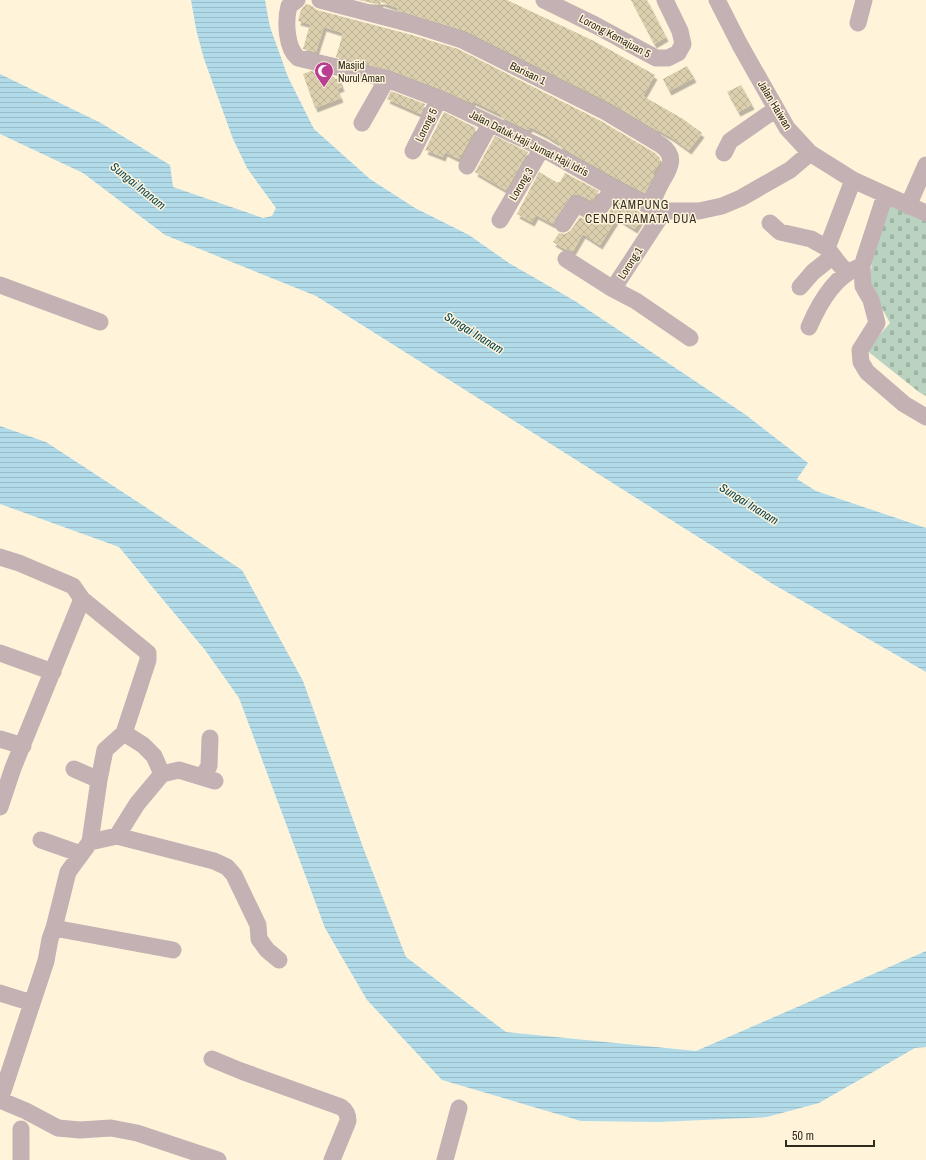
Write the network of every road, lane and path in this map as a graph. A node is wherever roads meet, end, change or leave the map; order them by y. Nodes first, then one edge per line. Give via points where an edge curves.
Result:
1 (297, 0) edge
2 (320, 0) edge
3 (544, 0) edge
4 (665, 0) edge
5 (717, 0) edge
6 (864, 0) edge
7 (858, 23) dead end
8 (386, 79) junction
9 (439, 99) junction
10 (776, 110) junction
11 (362, 123) dead end
12 (490, 124) junction
13 (542, 148) junction
14 (413, 151) dead end
15 (724, 153) dead end
16 (810, 153) junction
17 (926, 165) edge
18 (467, 166) dead end
19 (853, 180) junction
20 (613, 188) junction
21 (885, 195) junction
22 (908, 206) junction
23 (657, 208) junction
24 (926, 214) edge
25 (500, 220) dead end
26 (770, 223) dead end
27 (563, 224) dead end
28 (830, 252) junction
29 (566, 259) dead end
30 (855, 269) junction
31 (0, 285) edge
32 (800, 287) dead end
33 (613, 289) junction
34 (100, 322) dead end
35 (809, 327) dead end
36 (690, 338) dead end
37 (926, 417) edge
38 (0, 557) edge
39 (82, 599) junction
40 (0, 653) edge
41 (52, 672) junction
42 (124, 733) junction
43 (210, 738) dead end
44 (0, 739) edge
45 (23, 746) junction
46 (74, 768) dead end
47 (162, 774) junction
48 (99, 780) junction
49 (0, 807) edge
50 (117, 836) junction
51 (41, 840) dead end
52 (86, 848) junction
53 (54, 928) junction
54 (173, 950) dead end
55 (279, 960) dead end
56 (0, 993) edge
57 (32, 1003) junction
58 (212, 1059) dead end
59 (0, 1100) edge
60 (459, 1108) dead end
61 (21, 1129) dead end
62 (21, 1160) edge
63 (218, 1160) edge
64 (332, 1160) edge
65 (445, 1160) edge

1 - 8 street, Jalan Datuk Haji Jumat Haji Idris via 289,6 286,16 293,54 298,58
2 - 23 street, Barisan 1 via 462,40 606,112 661,145 667,149 671,158
3 - 4 street, Lorong Kemajuan 5 via 656,58 668,58 678,53 683,44 680,31
5 - 10 street, Jalan Haiwan
6 - 7 street
8 - 9 street, Jalan Datuk Haji Jumat Haji Idris
8 - 11 street
9 - 12 street, Jalan Datuk Haji Jumat Haji Idris
9 - 14 street, Lorong 5
10 - 15 street via 730,141
10 - 16 street, Jalan Haiwan via 787,128
12 - 13 street, Jalan Datuk Haji Jumat Haji Idris
12 - 18 street
13 - 20 street, Jalan Datuk Haji Jumat Haji Idris
13 - 25 street, Lorong 3
16 - 19 street, Jalan Haiwan
16 - 23 street, Jalan Datuk Haji Jumat Haji Idris via 790,170 722,206 699,211
17 - 22 street
19 - 21 street, Jalan Haiwan
19 - 28 street
20 - 23 street, Jalan Datuk Haji Jumat Haji Idris
20 - 27 street via 596,214 576,204
21 - 22 street, Jalan Haiwan
21 - 30 street
22 - 24 street, Jalan Haiwan
23 - 33 street, Lorong 1
26 - 28 street via 780,232 811,239
28 - 30 street
28 - 32 street
29 - 33 street, Lorong 1
30 - 35 street via 817,308
30 - 37 street via 871,300 877,323 860,350 861,362 867,372 904,404
31 - 34 street
33 - 36 street
38 - 39 street via 73,586
39 - 41 street
39 - 42 street via 148,653 148,660
40 - 41 street
41 - 45 street
42 - 47 street via 143,745 154,756
42 - 48 street via 105,750
43 - 47 street via 209,779 179,770
44 - 45 street
45 - 49 street
46 - 48 street
47 - 50 street via 137,804
48 - 52 street
50 - 52 street
50 - 55 street via 214,860 228,867 258,925 259,939
51 - 52 street
52 - 53 street via 68,872
53 - 54 street
53 - 57 street
56 - 57 street
57 - 59 street
58 - 64 street via 346,1111 348,1121
59 - 63 street via 58,1128 111,1128 137,1133
60 - 65 street
61 - 62 street

